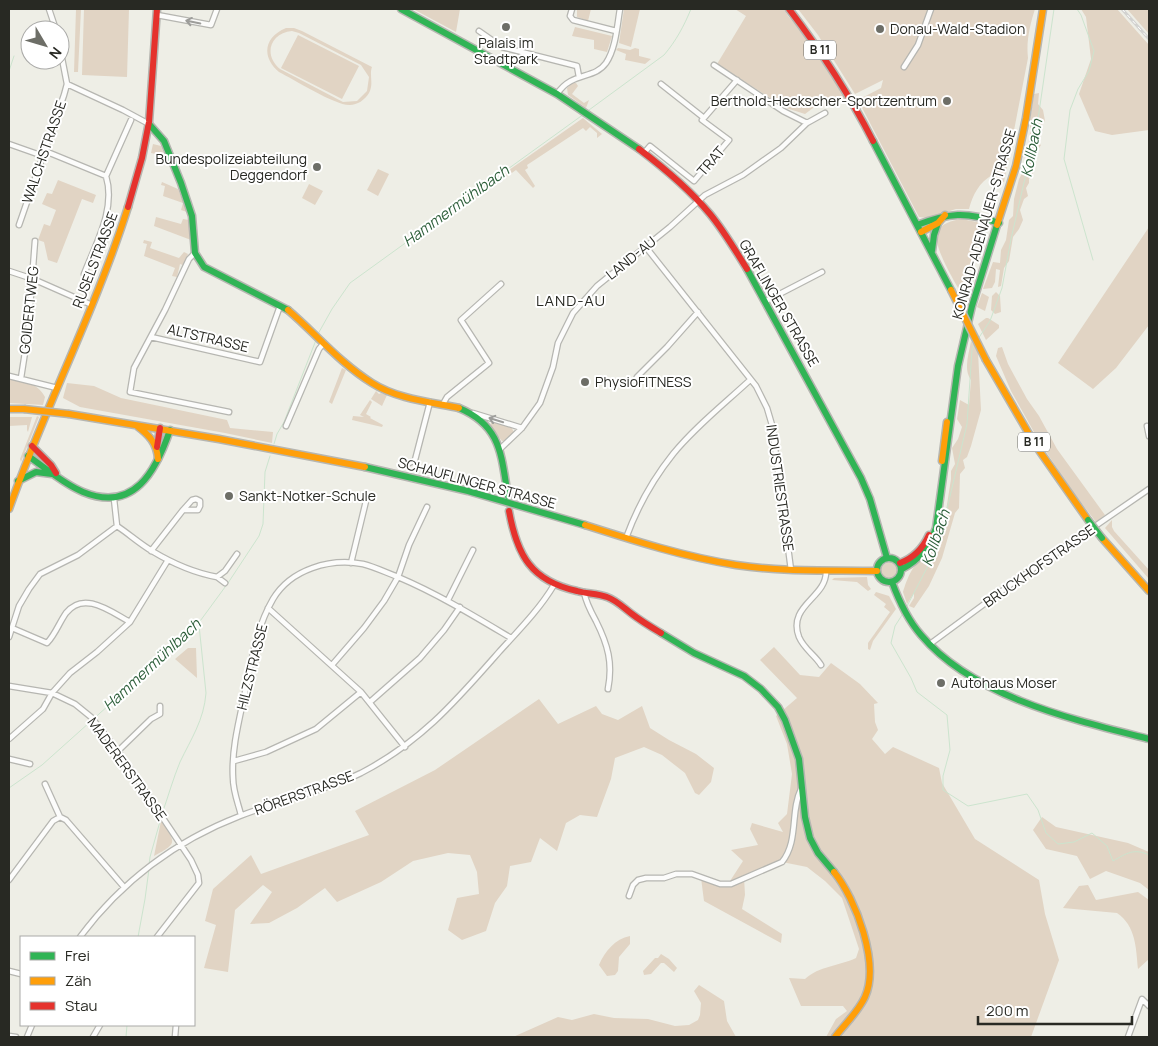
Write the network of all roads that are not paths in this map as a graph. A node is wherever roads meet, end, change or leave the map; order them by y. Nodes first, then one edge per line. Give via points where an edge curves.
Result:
1 (217, 9) edge
2 (401, 9) edge
3 (572, 9) edge
4 (620, 9) edge
5 (789, 9) edge
6 (931, 9) edge
7 (1043, 10) edge
8 (157, 12) edge
9 (479, 31) dead end
10 (616, 31) junction
11 (714, 66) dead end
12 (904, 67) dead end
13 (64, 70) edge
14 (578, 77) junction
15 (737, 80) junction
16 (67, 84) junction
17 (661, 84) dead end
18 (557, 94) junction
19 (825, 113) dead end
20 (131, 120) dead end
21 (702, 120) dead end
22 (807, 123) junction
23 (148, 124) junction
24 (9, 144) edge
25 (44, 153) junction
26 (644, 153) junction
27 (106, 176) junction
28 (698, 201) junction
29 (945, 215) junction
30 (938, 223) junction
31 (999, 223) junction
32 (917, 224) junction
33 (18, 225) dead end
34 (921, 232) junction
35 (36, 241) dead end
36 (645, 246) junction
37 (932, 251) junction
38 (195, 253) junction
39 (9, 271) edge
40 (822, 272) dead end
41 (84, 274) dead end
42 (32, 279) junction
43 (501, 284) dead end
44 (766, 301) junction
45 (92, 305) junction
46 (280, 306) junction
47 (698, 312) junction
48 (151, 337) junction
49 (320, 339) junction
50 (9, 376) edge
51 (637, 377) dead end
52 (21, 378) junction
53 (750, 380) junction
54 (57, 388) junction
55 (430, 402) junction
56 (443, 404) junction
57 (9, 409) edge
58 (228, 412) dead end
59 (471, 412) junction
60 (136, 425) junction
61 (286, 426) dead end
62 (1147, 426) dead end
63 (160, 428) junction
64 (522, 428) junction
65 (170, 430) junction
66 (1149, 436) edge
67 (32, 446) junction
68 (157, 449) junction
69 (500, 449) junction
70 (28, 456) junction
71 (158, 461) junction
72 (407, 464) dead end
73 (58, 476) junction
74 (18, 481) junction
75 (1149, 489) edge
76 (508, 496) dead end
77 (114, 499) junction
78 (366, 501) dead end
79 (427, 507) dead end
80 (9, 509) edge
81 (183, 510) dead end
82 (509, 511) dead end
83 (117, 526) junction
84 (626, 538) junction
85 (473, 550) dead end
86 (151, 551) junction
87 (237, 554) dead end
88 (887, 558) junction
89 (168, 560) junction
90 (351, 563) junction
91 (901, 566) junction
92 (791, 570) junction
93 (826, 571) junction
94 (877, 571) junction
95 (217, 577) junction
96 (398, 577) junction
97 (892, 582) junction
98 (225, 583) dead end
99 (554, 585) junction
100 (1149, 591) edge
101 (584, 592) junction
102 (448, 600) junction
103 (460, 607) junction
104 (268, 608) junction
105 (130, 622) junction
106 (12, 628) junction
107 (9, 637) edge
108 (511, 638) junction
109 (930, 644) junction
110 (332, 665) junction
111 (821, 665) dead end
112 (9, 686) edge
113 (608, 690) dead end
114 (361, 692) junction
115 (52, 693) junction
116 (370, 702) junction
117 (160, 706) dead end
118 (9, 739) edge
119 (1149, 739) edge
120 (405, 747) junction
121 (118, 751) junction
122 (9, 759) edge
123 (234, 761) junction
124 (30, 764) dead end
125 (45, 784) dead end
126 (802, 789) junction
127 (241, 815) junction
128 (60, 817) junction
129 (181, 844) junction
130 (9, 880) edge
131 (124, 887) junction
132 (628, 896) dead end
133 (81, 936) edge
134 (158, 936) edge
135 (1149, 1006) edge
136 (99, 1026) edge
137 (9, 1036) edge
138 (16, 1037) edge
139 (93, 1037) edge
140 (835, 1037) edge
141 (1128, 1037) edge

1 -> 8 street via 211,26
2 - 18 main road, GRAFLINGER STRASSE
3 - 10 street via 570,16 573,20
4 - 10 street
5 - 32 main road, B 11 via 816,44 854,104
6 - 12 street via 918,45
7 - 31 main road, KONRAD-ADENAUER-STRASSE via 1026,118
8 - 23 main road, RUSELSTRASSE via 154,81
9 - 14 street via 502,47 577,66
10 - 14 street via 607,61 594,72
11 - 15 street
13 - 16 street, WALCHSTRASSE
14 - 18 street via 569,80
15 - 17 street via 704,118
15 - 22 street
16 - 23 street
16 - 25 street, WALCHSTRASSE
18 - 26 main road, GRAFLINGER STRASSE
19 - 22 street, TRAT
20 - 27 street
21 - 26 street, TRAT via 729,140 694,181 650,146
22 - 28 street, TRAT via 781,148
23 - 38 main road via 164,140 181,182 192,216
23 - 45 main road, RUSELSTRASSE via 126,217
24 - 25 street
25 - 27 street
25 - 33 street, WALCHSTRASSE
26 - 28 main road, GRAFLINGER STRASSE
27 - 41 street via 109,210
28 - 36 street, LAND-AU
28 - 44 main road, GRAFLINGER STRASSE via 730,241
29 - 30 main road
29 - 31 main road via 966,212
29 - 32 main road
30 - 34 main road
30 - 37 main road
31 - 91 main road, KONRAD-ADENAUER-STRASSE via 972,306 958,366 936,528 932,541 918,560
32 - 34 main road, B 11
34 - 37 main road, B 11
35 - 42 street, GOIDERTWEG
36 - 47 street, INDUSTRIESTRASSE
36 - 64 street, LAND-AU via 597,286 573,313 558,342 553,368 542,396
37 - 100 main road, B 11, bridge via 986,360 1036,446 1102,538
38 - 46 main road via 204,267 212,272
38 - 48 street, ALTSTRASSE via 189,259
39 - 42 street
40 - 44 street
42 - 45 street
42 - 52 street, GOIDERTWEG
43 - 56 street via 461,320 489,363 447,397
44 - 88 main road, GRAFLINGER STRASSE via 864,484
45 - 54 main road, RUSELSTRASSE
46 - 48 street, ALTSTRASSE via 260,362
46 - 49 main road
47 - 51 street
47 - 53 street, INDUSTRIESTRASSE
48 - 58 street, ALTSTRASSE via 134,368 130,392
49 - 55 main road via 372,383 391,392
49 - 61 street via 319,349
50 - 52 street
52 - 54 street
53 - 84 street via 672,455 638,509
53 - 92 street, INDUSTRIESTRASSE via 767,408 772,425
54 - 67 main road, RUSELSTRASSE
55 - 56 main road
55 - 72 street via 415,460
56 - 59 main road
57 - 60 main road, SCHAUFLINGER STRASSE, bridge via 69,414
64 -> 59 street
59 - 69 main road via 491,431
60 - 63 main road, SCHAUFLINGER STRASSE
60 - 68 main road via 153,439
62 - 66 street
63 - 65 main road, SCHAUFLINGER STRASSE
63 - 68 main road
64 - 69 street, LAND-AU
65 - 71 main road
65 - 84 main road, SCHAUFLINGER STRASSE via 404,476 512,503
67 - 70 main road, RUSELSTRASSE
67 - 73 main road
68 - 71 main road
69 - 76 main road
70 - 73 main road
70 - 74 main road, RUSELSTRASSE
71 - 77 main road via 140,487
73 - 74 main road via 36,472
73 - 77 main road via 84,493
74 - 80 main road, RUSELSTRASSE
75 - 109 street, BRUCKHOFSTRASSE
77 - 83 street
78 - 90 street
79 - 96 street
81 - 86 street
82 - 99 main road via 522,557 542,578
83 - 86 street
83 - 106 street via 78,555 40,574 19,606
84 - 92 main road, SCHAUFLINGER STRASSE via 717,562
85 - 102 street
86 - 89 street
87 - 95 street
88 - 91 main road via 895,559
88 - 94 main road via 880,562
89 - 95 street
89 - 105 street
90 - 96 street, HILZSTRASSE
90 - 104 street, HILZSTRASSE via 320,565 307,570 284,586
91 - 97 main road via 899,577
92 - 93 main road, SCHAUFLINGER STRASSE
93 - 94 main road, SCHAUFLINGER STRASSE
93 - 111 street via 824,584 800,613 796,623 806,649
94 - 97 main road via 884,581
95 - 98 street
96 - 102 street, HILZSTRASSE
96 - 110 street via 364,628
97 - 109 main road via 907,615
99 - 101 main road
99 - 108 street, RÖRERSTRASSE
101 - 113 street via 610,654
101 - 126 main road via 611,599 697,654 746,676 764,692 786,719 800,762
102 - 103 street, HILZSTRASSE
103 - 108 street, HILZSTRASSE
103 - 116 street via 420,658
104 - 110 street
104 - 123 street, HILZSTRASSE via 252,657
105 - 106 street via 88,602 72,607 46,643
105 - 115 street via 70,673
106 - 107 street
108 - 120 street, RÖRERSTRASSE via 436,720
109 - 119 main road via 970,675 1011,696 1061,715
110 - 114 street
112 - 115 street, MADERERSTRASSE
114 - 116 street
114 - 123 street via 308,733 266,752
115 - 118 street via 43,709
115 - 121 street, MADERERSTRASSE via 75,704 91,717
116 - 120 street
117 - 121 street via 160,714
120 - 127 street, RÖRERSTRASSE via 359,774
121 - 129 street, MADERERSTRASSE
122 - 124 street
123 - 127 street, HILZSTRASSE via 233,779
125 - 128 street
126 - 132 street via 788,855 782,862 731,884 720,884 692,874 646,878 638,880
126 - 140 main road via 808,832 852,902 871,972 866,995
127 - 129 street, RÖRERSTRASSE
128 - 130 street via 53,821
128 - 131 street
129 - 131 street, RÖRERSTRASSE
129 - 134 street, MADERERSTRASSE via 199,883
131 - 133 street, RÖRERSTRASSE
135 - 141 street via 1142,999
136 - 139 street
137 - 138 street

